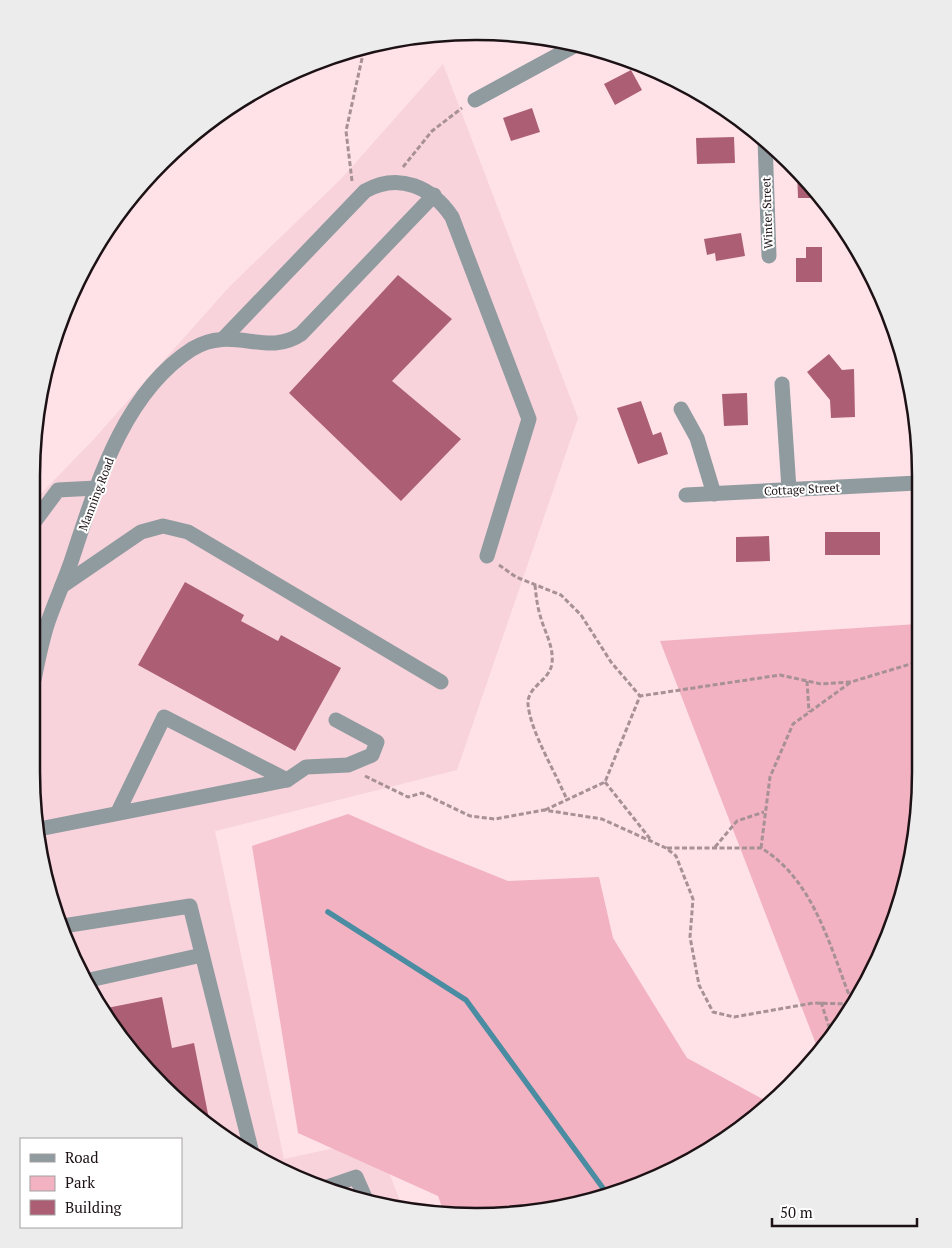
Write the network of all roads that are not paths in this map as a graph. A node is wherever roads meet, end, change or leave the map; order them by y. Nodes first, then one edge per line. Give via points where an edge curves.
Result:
1 (568, 50) edge
2 (475, 100) dead end
3 (765, 150) edge
4 (434, 195) junction
5 (769, 256) dead end
6 (224, 338) junction
7 (782, 384) dead end
8 (682, 409) dead end
9 (912, 483) edge
10 (96, 488) junction
11 (789, 489) junction
12 (714, 494) junction
13 (686, 495) dead end
14 (40, 514) edge
15 (487, 556) road end
16 (62, 586) junction
17 (40, 660) edge
18 (441, 682) dead end
19 (336, 720) dead end
20 (287, 780) junction
21 (118, 812) junction
22 (44, 829) edge
23 (68, 925) edge
24 (202, 955) junction
25 (92, 979) edge
26 (250, 1145) edge
27 (334, 1184) edge
28 (363, 1193) edge

1 - 2 street
3 - 5 street, Winter Street
4 - 6 street via 293,340 274,344
4 - 6 street via 416,186 392,181 377,184 354,201
4 - 15 street via 452,217 530,418
6 - 10 street, Manning Road via 193,349 148,389 129,419
7 - 11 street
8 - 12 street via 697,438
9 - 11 street, Cottage Street
10 - 14 street via 58,490
10 - 16 street, Manning Road
11 - 12 street, Cottage Street
12 - 13 street, Cottage Street
16 - 17 street, Manning Road via 48,623
16 - 18 street via 141,532 162,526 188,532
19 - 20 street via 376,742 372,755 348,765 306,767
20 - 21 street
20 - 21 street via 164,717
21 - 22 street
23 - 24 street via 190,906
24 - 25 street
24 - 26 street
27 - 28 street via 356,1177

